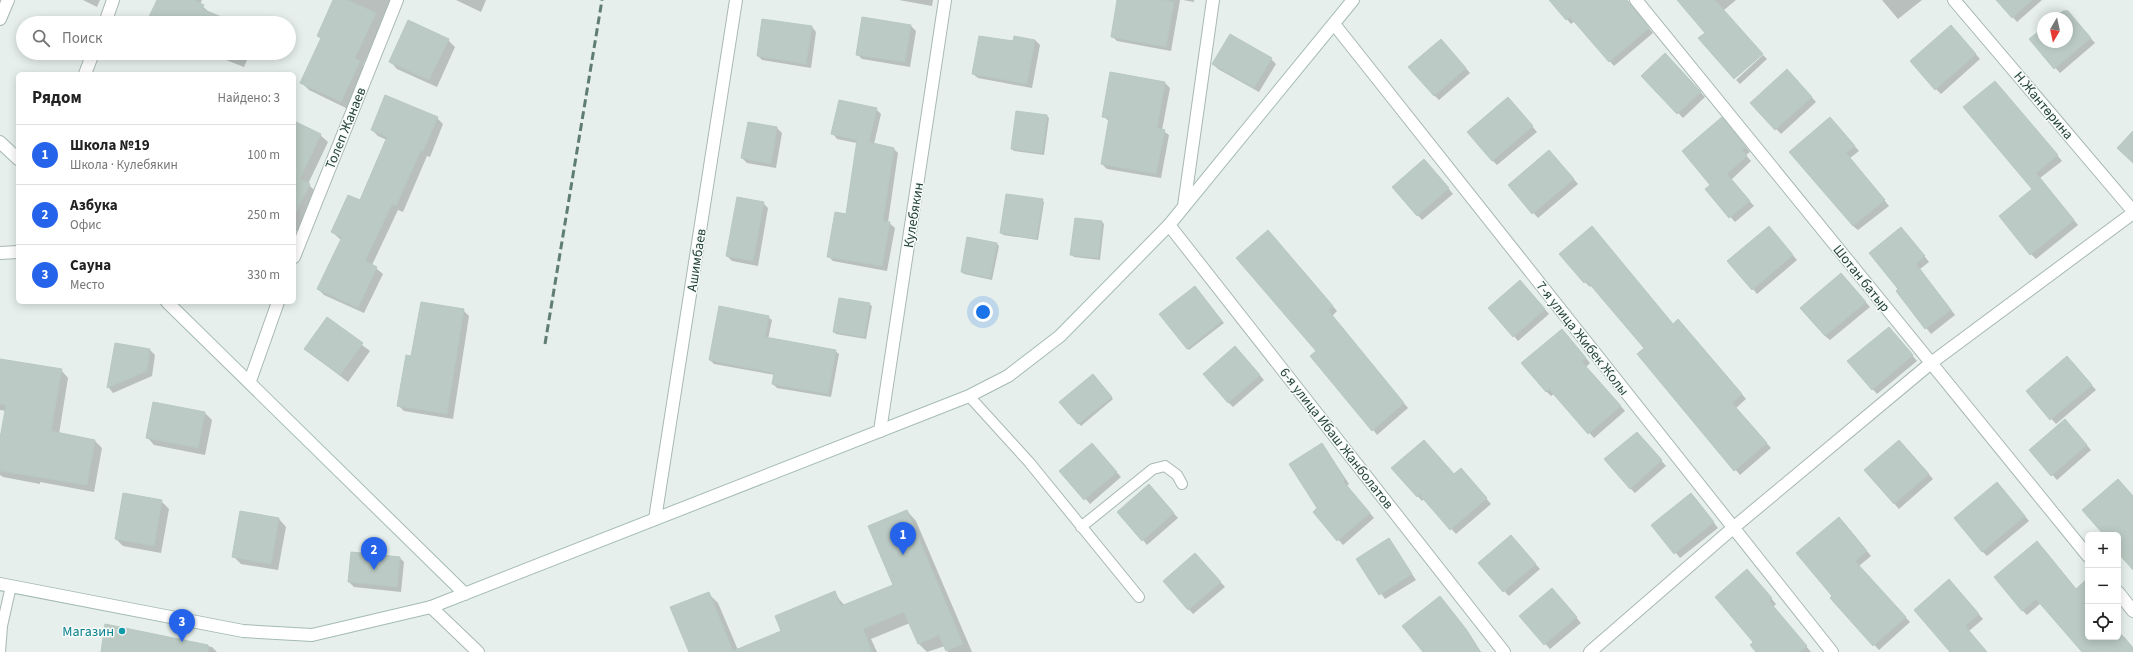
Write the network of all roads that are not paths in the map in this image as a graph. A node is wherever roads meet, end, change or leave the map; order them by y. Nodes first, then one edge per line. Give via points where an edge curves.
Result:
1 (8, 0) edge
2 (113, 0) edge
3 (397, 0) edge
4 (736, 0) edge
5 (945, 0) edge
6 (1213, 0) edge
7 (1353, 0) edge
8 (1636, 0) edge
9 (1954, 0) edge
10 (107, 16) edge
11 (0, 18) edge
12 (1334, 24) junction
13 (90, 60) edge
14 (86, 72) edge
15 (0, 142) edge
16 (16, 157) edge
17 (1184, 206) junction
18 (2133, 212) edge
19 (1169, 225) junction
20 (16, 252) edge
21 (296, 252) edge
22 (0, 253) edge
23 (169, 304) edge
24 (277, 304) edge
25 (1931, 363) junction
26 (250, 381) junction
27 (969, 396) junction
28 (880, 431) junction
29 (1182, 484) dead end
30 (655, 519) junction
31 (1081, 527) junction
32 (1733, 528) junction
33 (2085, 552) edge
34 (6, 585) edge
35 (466, 594) junction
36 (2121, 596) edge
37 (1139, 597) dead end
38 (430, 607) junction
39 (2133, 611) edge
40 (0, 652) edge
41 (478, 652) edge
42 (1504, 652) edge
43 (1590, 652) edge
44 (1832, 652) edge

1 - 11 street
2 - 10 street
3 - 21 street, Толеп Жанаев
4 - 30 street, Ашимбаев
5 - 28 street, Кулебякин
6 - 17 street
7 - 12 street
8 - 25 street, Шотан батыр
9 - 18 street, Н.Жантөрина
12 - 17 street
12 - 32 street, 7-я улица Жибек Жолы
13 - 14 street
15 - 16 street
17 - 19 street
18 - 25 street
19 - 27 street via 1060,336 1008,376
19 - 42 street, 6-я улица Ибаш Жанболатов
20 - 22 street
23 - 26 street
24 - 26 street
25 - 32 street
25 - 33 street, Шотан батыр
26 - 35 street
27 - 28 street
27 - 31 lane via 1029,462
28 - 30 street
29 - 31 lane via 1177,475 1164,466 1152,468
30 - 35 street
31 - 37 lane
32 - 43 street
32 - 44 street, 7-я улица Жибек Жолы
34 - 38 street via 243,631 312,635
34 - 40 lane
35 - 38 street
36 - 39 street
38 - 41 street

